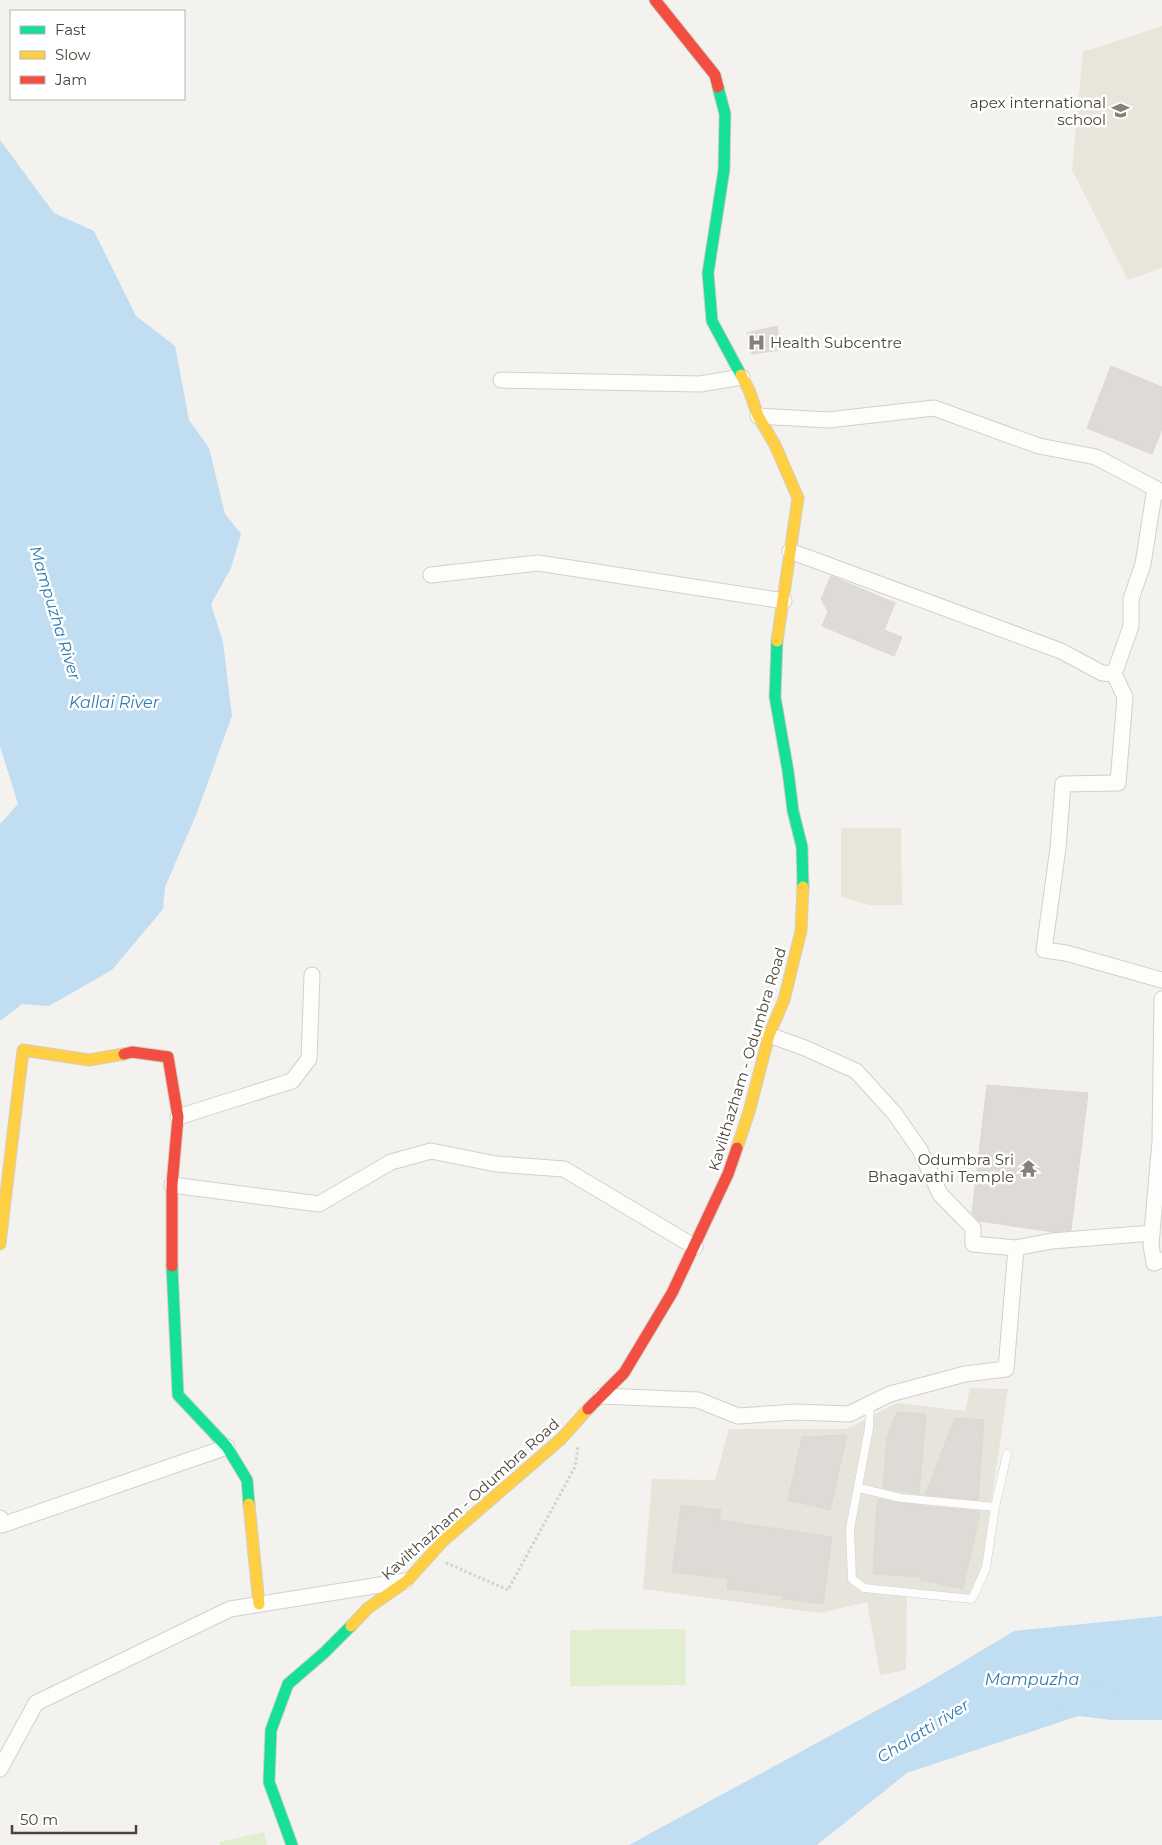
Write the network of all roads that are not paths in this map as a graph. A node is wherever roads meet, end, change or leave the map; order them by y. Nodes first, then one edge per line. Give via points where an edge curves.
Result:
1 (655, 0) edge
2 (742, 377) junction
3 (501, 380) dead end
4 (758, 416) junction
5 (1158, 490) edge
6 (790, 551) junction
7 (431, 575) dead end
8 (784, 600) junction
9 (1114, 674) junction
10 (312, 975) dead end
11 (1162, 980) edge
12 (1162, 999) edge
13 (769, 1035) junction
14 (178, 1117) junction
15 (172, 1185) junction
16 (1152, 1233) junction
17 (0, 1244) edge
18 (695, 1248) junction
19 (1016, 1248) junction
20 (1162, 1260) edge
21 (601, 1396) junction
22 (870, 1404) junction
23 (226, 1446) junction
24 (1007, 1454) dead end
25 (859, 1488) junction
26 (995, 1507) junction
27 (0, 1518) edge
28 (407, 1581) junction
29 (259, 1604) junction
30 (0, 1769) edge
31 (292, 1845) edge

1 - 2 main road, Kavilthazham - Odumbra Road via 715,75 724,114 724,170 708,273 712,321
2 - 3 street via 700,384
2 - 4 main road, Kavilthazham - Odumbra Road
4 - 5 street via 828,420 934,408 1039,446 1096,457
4 - 6 main road, Kavilthazham - Odumbra Road via 775,444 798,498
5 - 9 street via 1143,564 1132,599 1132,626
6 - 8 main road, Kavilthazham - Odumbra Road
6 - 9 street via 1061,651 1102,673
7 - 8 street via 538,563
8 - 13 main road, Kavilthazham - Odumbra Road via 777,639 775,697 802,847 803,893 801,931 784,1000
9 - 11 street via 1125,697 1118,783 1063,784 1044,950 1066,953
10 - 14 street via 309,1059 292,1081
12 - 16 street via 1160,1141
13 - 18 main road, Kavilthazham - Odumbra Road via 754,1096 728,1174
13 - 19 street via 856,1071 895,1114 920,1150 940,1194 973,1228 973,1244
14 - 15 main road
14 - 17 main road via 168,1057 132,1052 89,1060 23,1050
15 - 18 street via 319,1204 391,1162 431,1151 496,1164 564,1169
15 - 23 main road via 171,1246 178,1395
16 - 19 street via 1052,1241
16 - 20 street via 1154,1262
18 - 21 main road, Kavilthazham - Odumbra Road via 624,1374
19 - 22 street via 1006,1369 965,1374 890,1394
21 - 22 street via 698,1400 738,1416 796,1412 849,1414
21 - 28 main road, Kavilthazham - Odumbra Road via 561,1438 443,1541
22 - 25 lane
23 - 27 street via 2,1525
23 - 29 main road via 247,1480
24 - 26 lane
25 - 26 lane via 901,1498
25 - 26 lane via 850,1529 852,1579 864,1588 972,1599 986,1568
28 - 29 street
28 - 31 main road, Kavilthazham - Odumbra Road via 368,1608 288,1684 272,1730 269,1782
29 - 30 street via 230,1609 36,1703

